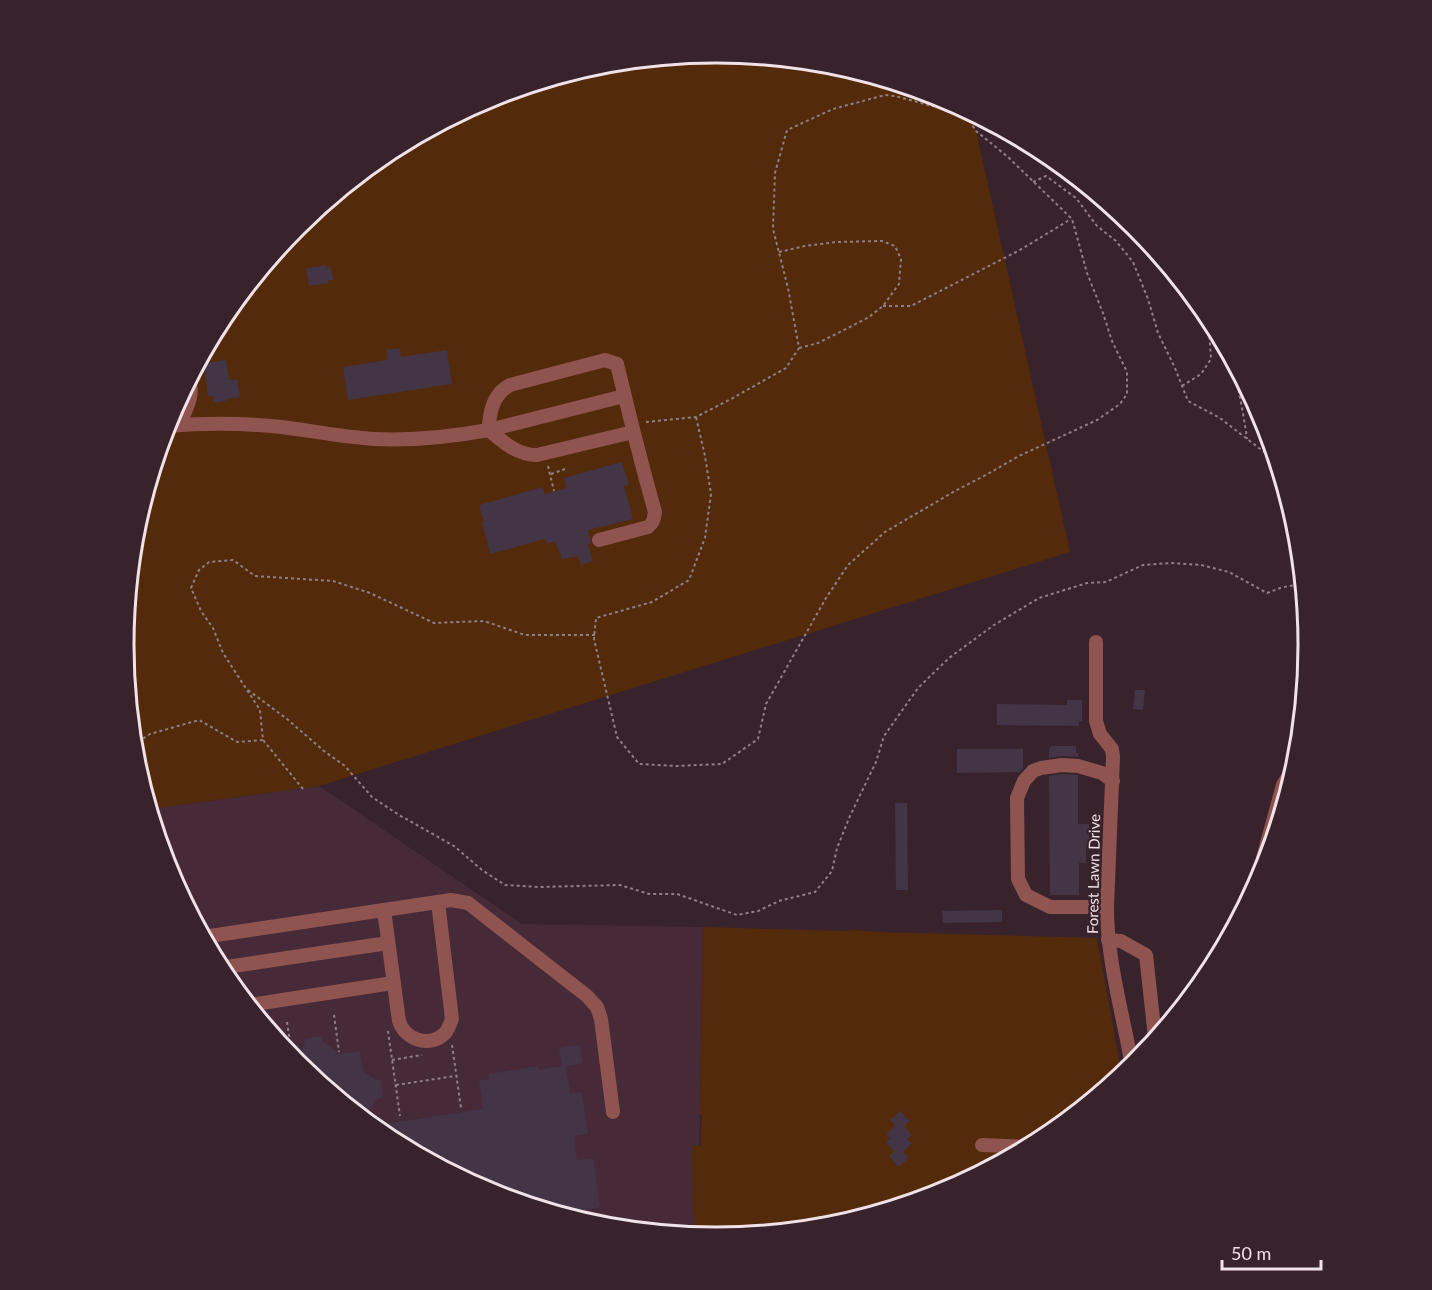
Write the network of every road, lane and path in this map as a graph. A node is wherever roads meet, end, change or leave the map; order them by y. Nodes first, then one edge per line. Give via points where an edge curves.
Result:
1 (940, 108) edge
2 (970, 122) edge
3 (1033, 182) junction
4 (1072, 219) junction
5 (779, 252) junction
6 (883, 306) junction
7 (1210, 337) edge
8 (799, 348) junction
9 (1182, 386) junction
10 (1239, 390) edge
11 (624, 396) junction
12 (696, 417) junction
13 (177, 425) edge
14 (632, 428) junction
15 (489, 430) junction
16 (1247, 440) junction
17 (1265, 453) edge
18 (548, 466) dead end
19 (565, 469) dead end
20 (550, 474) junction
21 (554, 491) dead end
22 (599, 540) dead end
23 (1295, 585) edge
24 (595, 635) junction
25 (1096, 642) dead end
26 (248, 690) junction
27 (142, 739) edge
28 (263, 740) junction
29 (1113, 781) junction
30 (303, 789) dead end
31 (438, 902) junction
32 (1107, 907) junction
33 (384, 910) junction
34 (212, 936) edge
35 (1108, 940) junction
36 (388, 943) junction
37 (231, 966) edge
38 (393, 983) junction
39 (258, 1004) edge
40 (334, 1015) dead end
41 (287, 1022) dead end
42 (1154, 1029) edge
43 (388, 1031) dead end
44 (290, 1042) edge
45 (451, 1043) dead end
46 (339, 1052) dead end
47 (1130, 1054) edge
48 (424, 1055) dead end
49 (392, 1060) junction
50 (456, 1076) junction
51 (396, 1085) junction
52 (461, 1108) dead end
53 (614, 1112) dead end
54 (400, 1116) dead end
55 (982, 1145) dead end
56 (1011, 1146) edge

1 - 5 path via 885,95 833,109 787,130 775,173 773,230
2 - 3 path
3 - 4 path
3 - 9 path via 1046,176 1076,198 1133,262
4 - 6 path via 911,306
4 - 24 path via 1087,273 1127,372 1126,394 1120,404 1097,420 955,490 885,532 848,565 766,704 759,739 722,764 639,764 617,736
5 - 6 path via 836,242 882,241 895,246 901,259 899,284
5 - 8 path
6 - 8 path via 850,327
7 - 9 path via 1211,359 1201,374
8 - 12 path via 786,368
9 - 16 path via 1188,401 1220,418
10 - 16 path
11 - 14 street
11 - 15 street
11 - 15 street via 617,364 605,360 503,389 489,416
12 - 14 path
12 - 24 path via 711,494 705,538 689,580 652,602 596,618
13 - 15 street via 280,427 408,440
14 - 15 street via 537,455 513,449
14 - 22 street via 654,518 648,527
16 - 17 path
18 - 20 path
19 - 20 path
20 - 21 path
23 - 26 path via 1267,593 1230,572 1201,564 1171,563 1143,565 1106,582 1087,583 1039,598 949,658 918,688 884,736 837,849 832,871 815,892 737,915 676,894 649,894 620,885 506,885 454,846 372,797 345,766
24 - 26 path via 525,635 484,621 434,623 370,593 333,581 255,576 233,560 209,562 199,570 190,588 223,653
25 - 29 street, Forest Lawn Drive via 1096,721 1100,734 1112,748
26 - 28 path via 260,710
27 - 28 path via 199,720 237,742
28 - 30 path
29 - 32 street, Forest Lawn Drive
29 - 32 street via 1102,773 1078,766 1041,768 1023,781 1017,798 1018,879 1026,895 1050,907
31 - 33 street
31 - 38 street via 452,1010 446,1033 424,1040 406,1034 401,1029
31 - 53 street via 468,903 593,1001 601,1018
32 - 35 street, Forest Lawn Drive
33 - 34 street
33 - 36 street
35 - 42 street via 1121,941 1146,956
35 - 47 street, Forest Lawn Drive
36 - 37 street
36 - 38 street
38 - 39 street
40 - 46 path
41 - 44 path
43 - 49 path
45 - 50 path
48 - 49 path
49 - 51 path
50 - 51 path
50 - 52 path
51 - 54 path
55 - 56 street

